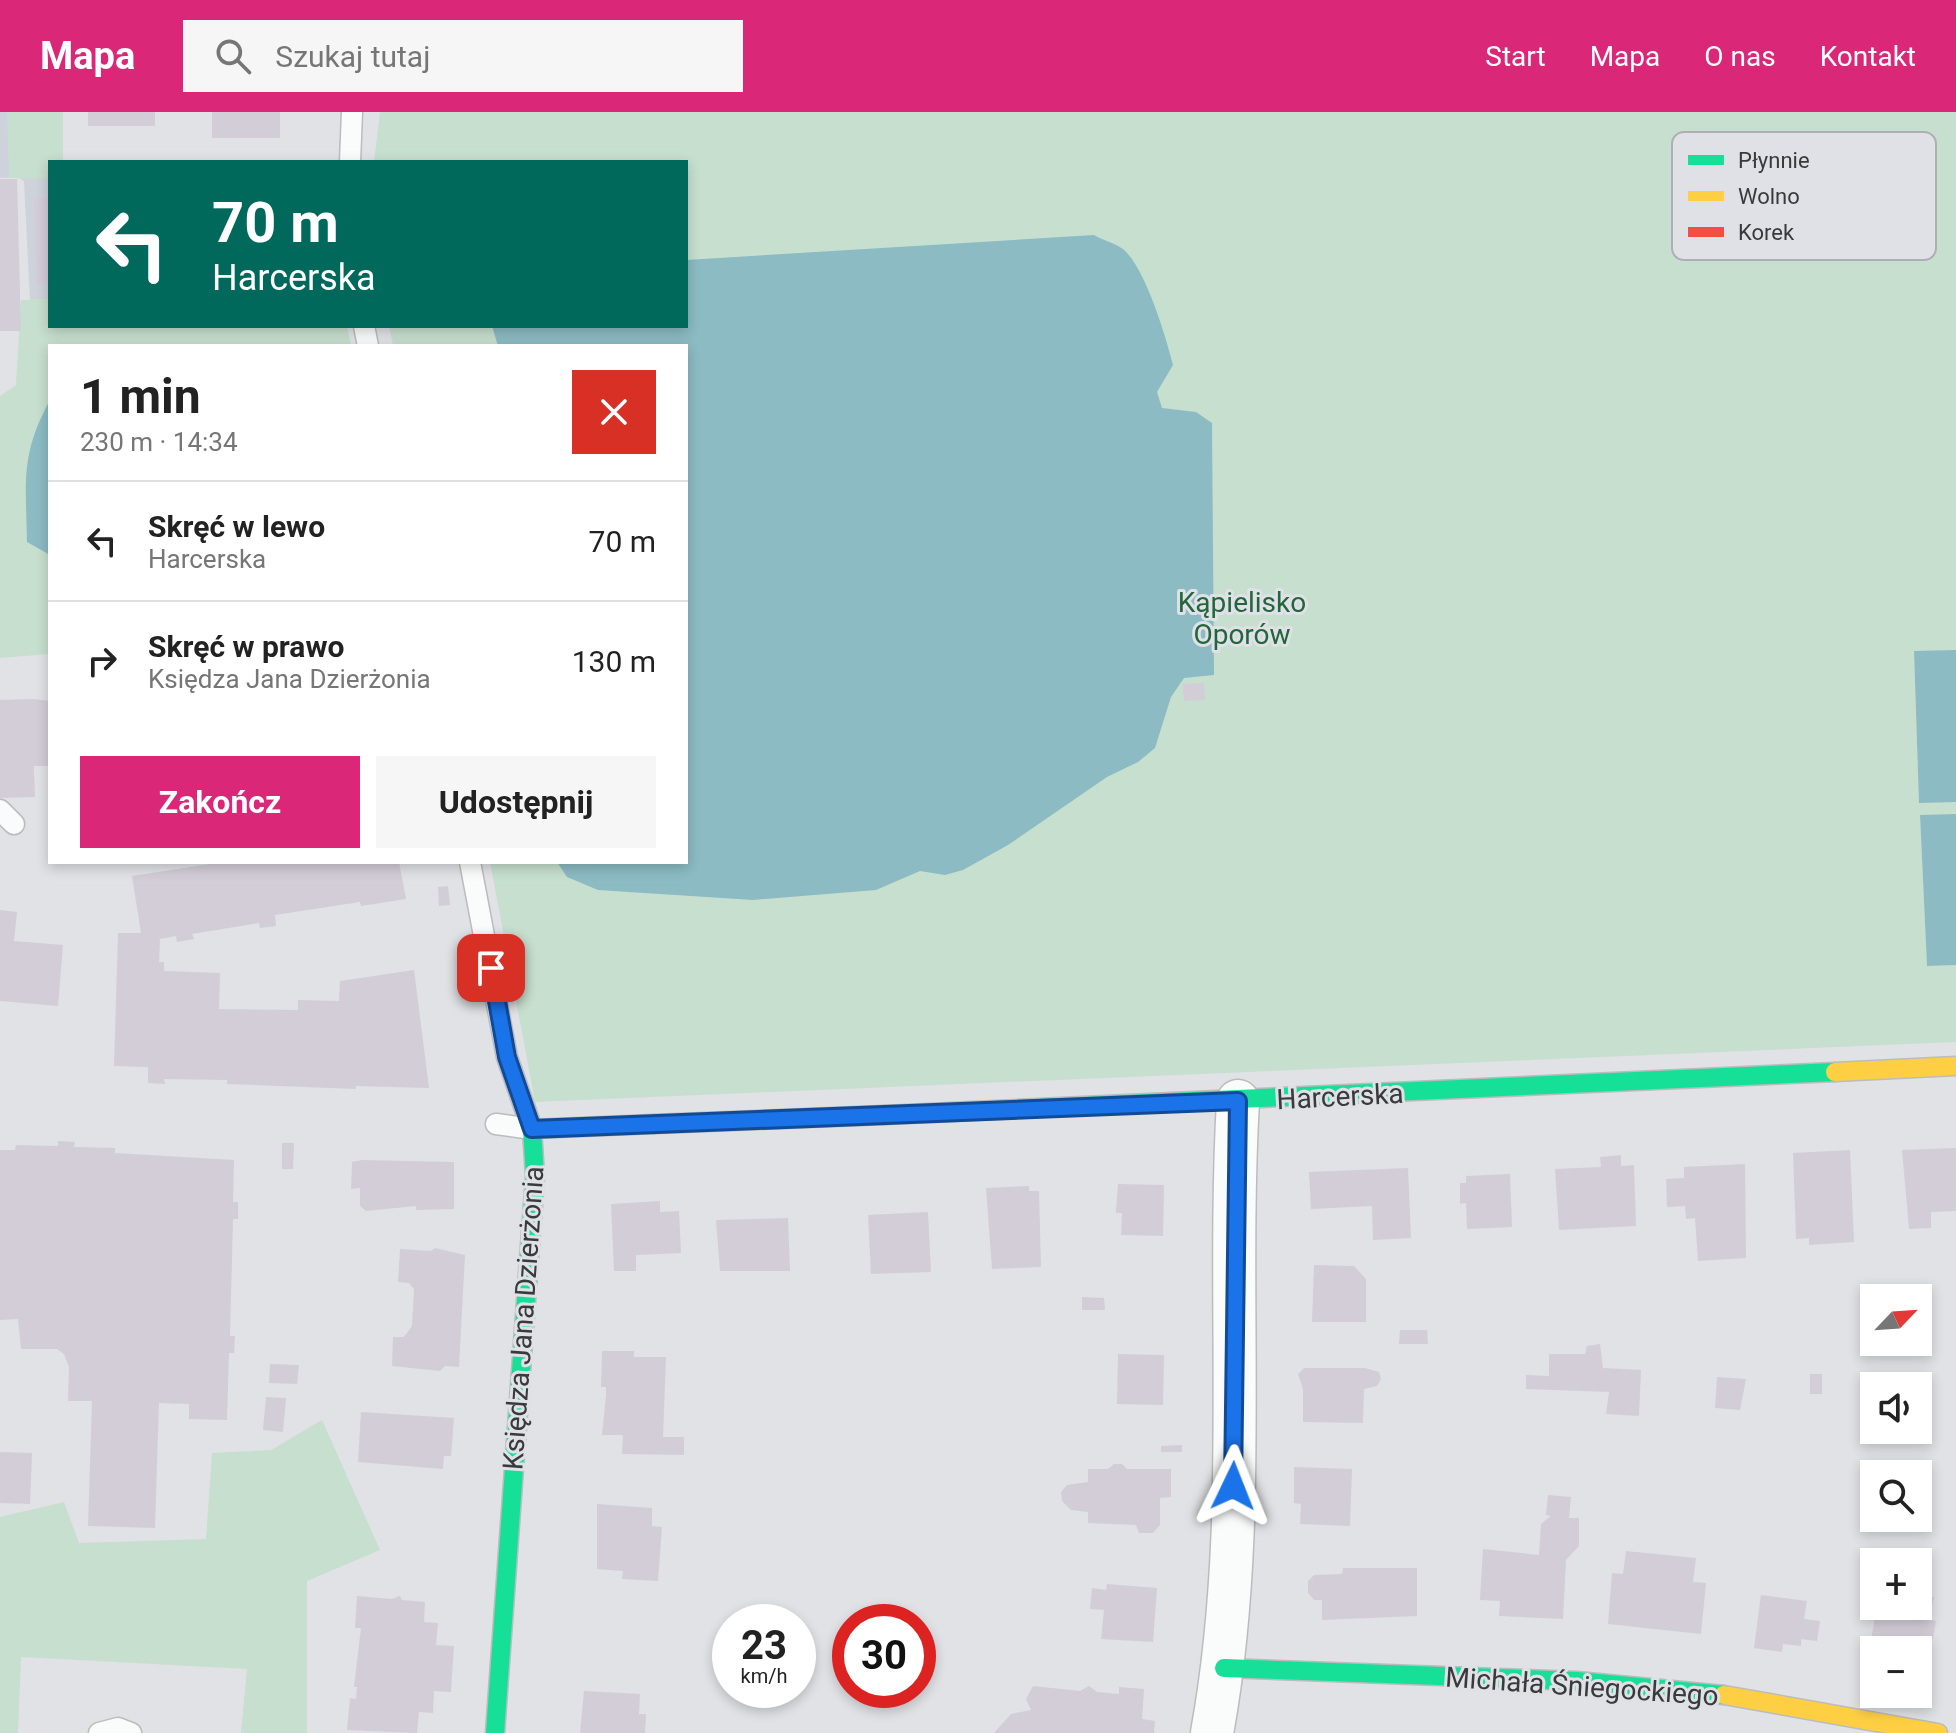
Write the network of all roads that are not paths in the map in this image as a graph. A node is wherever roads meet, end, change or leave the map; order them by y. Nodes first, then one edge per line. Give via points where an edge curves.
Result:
1 (352, 112) edge
2 (350, 160) edge
3 (470, 864) edge
4 (1956, 1066) edge
5 (1238, 1101) junction
6 (496, 1124) dead end
7 (532, 1129) junction
8 (1224, 1668) junction
9 (99, 1733) edge
10 (131, 1733) edge
11 (495, 1733) edge
12 (1212, 1733) edge
13 (1938, 1733) edge

1 - 2 lane
3 - 7 lane, Księdza Jana Dzierżonia via 507,1057
4 - 5 street, Harcerska
5 - 7 street, Harcerska
5 - 8 street via 1234,1461
6 - 7 lane
7 - 11 street, Księdza Jana Dzierżonia via 535,1176
8 - 12 street
8 - 13 street, Michała Śniegockiego via 1592,1683 1730,1696
9 - 10 lane via 118,1728

